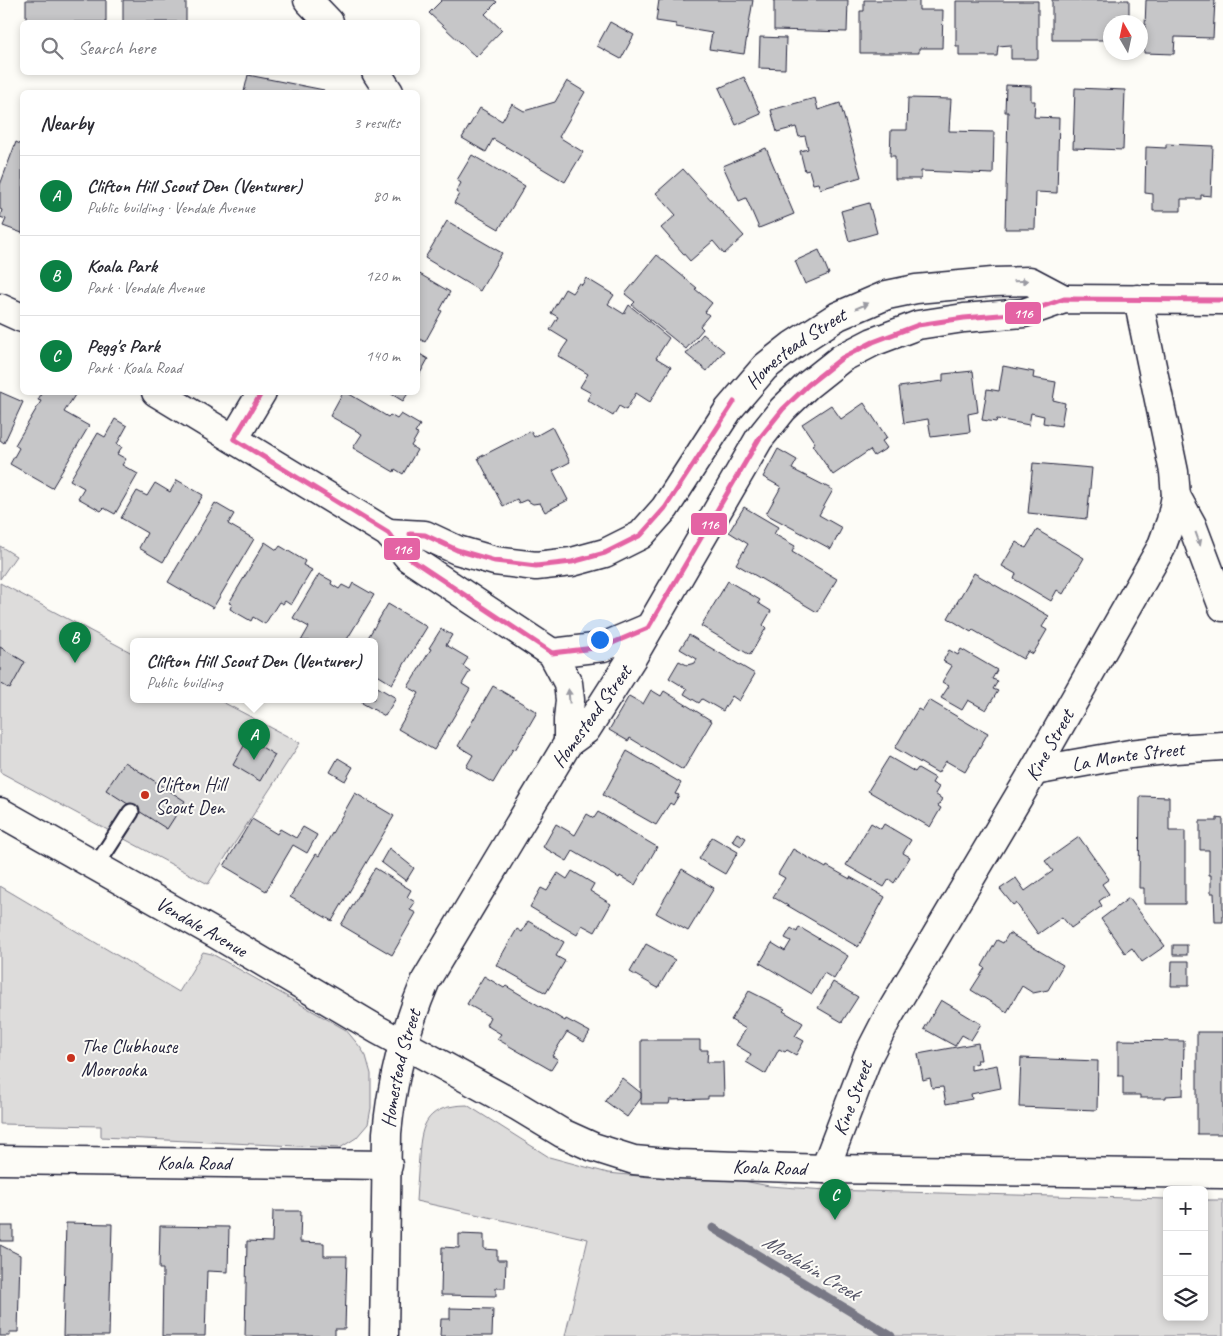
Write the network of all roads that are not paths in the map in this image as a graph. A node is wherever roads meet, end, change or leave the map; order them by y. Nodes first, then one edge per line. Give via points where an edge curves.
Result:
1 (308, 0) edge
2 (327, 20) edge
3 (378, 75) edge
4 (388, 90) edge
5 (1064, 299) junction
6 (1138, 299) junction
7 (1223, 300) edge
8 (0, 308) edge
9 (20, 317) edge
10 (161, 395) edge
11 (260, 395) edge
12 (234, 439) junction
13 (1176, 496) junction
14 (388, 533) junction
15 (1223, 607) edge
16 (648, 628) junction
17 (552, 653) junction
18 (568, 743) junction
19 (1223, 746) edge
20 (1034, 772) junction
21 (0, 812) edge
22 (131, 812) dead end
23 (96, 866) junction
24 (403, 1044) junction
25 (0, 1160) edge
26 (388, 1166) junction
27 (825, 1169) junction
28 (1223, 1174) edge
29 (384, 1336) edge

1 - 2 street
3 - 4 street
5 - 6 street, Homestead Street
14 -> 5 street, Homestead Street via 425,535 457,550 496,561 536,566 572,562 605,553 641,535 665,508 729,409 764,367 838,316 887,296 916,289 993,282 1030,281
5 - 16 street, Homestead Street via 1024,313 918,325 842,358 783,409 759,439
6 - 7 street, Homestead Street
6 - 13 street, Kine Street via 1174,472
8 - 9 street
10 - 12 street
11 - 12 street
12 - 14 street
13 -> 15 street via 1192,525
13 - 20 street, Kine Street via 1161,548
14 - 17 street via 409,558
16 - 17 street via 603,647
16 - 18 street, Homestead Street via 586,730
18 -> 17 street via 568,683
18 - 24 street, Homestead Street via 426,980
19 - 20 street, La Monte Street via 1130,754
20 - 27 street, Kine Street via 888,1017 868,1056
21 - 23 street, Vendale Avenue
22 - 23 lane
23 - 24 street, Vendale Avenue
24 - 26 street, Homestead Street via 390,1100
24 - 27 street, Koala Road via 562,1133 634,1160
25 - 26 street, Koala Road
26 - 29 street, Homestead Street
27 - 28 street, Koala Road

